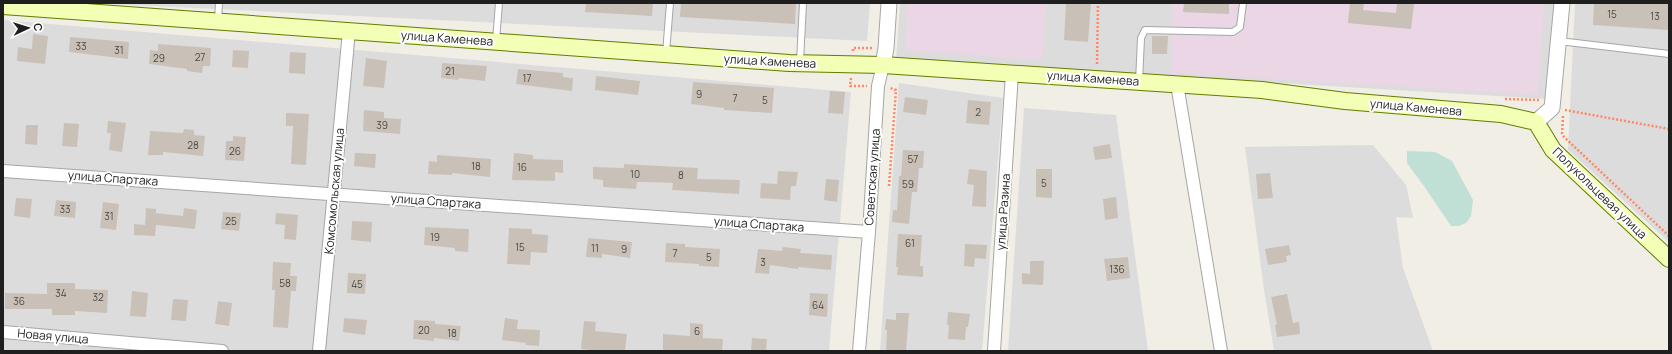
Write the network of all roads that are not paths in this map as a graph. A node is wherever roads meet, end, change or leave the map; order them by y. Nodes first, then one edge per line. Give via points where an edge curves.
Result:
1 (219, 3) edge
2 (499, 3) edge
3 (670, 3) edge
4 (803, 3) edge
5 (889, 3) edge
6 (1243, 3) edge
7 (1562, 3) edge
8 (3, 6) edge
9 (57, 7) edge
10 (218, 22) junction
11 (349, 31) junction
12 (1559, 41) junction
13 (496, 42) junction
14 (666, 54) junction
15 (1669, 54) edge
16 (800, 64) junction
17 (883, 65) junction
18 (1012, 73) junction
19 (1139, 82) junction
20 (1177, 84) junction
21 (1536, 122) junction
22 (3, 171) edge
23 (334, 194) junction
24 (869, 232) junction
25 (1669, 259) edge
26 (3, 332) edge
27 (222, 351) edge
28 (319, 351) edge
29 (859, 351) edge
30 (994, 351) edge
31 (1221, 351) edge

1 - 10 lane
2 - 13 lane
3 - 14 lane
4 - 16 lane
5 - 17 street, Советская улица
6 - 19 lane via 1240,27 1233,32 1145,30 1141,38
7 - 12 street
8 - 9 main road, улица Каменева
9 - 10 main road, улица Каменева
10 - 11 main road, улица Каменева
11 - 13 main road, улица Каменева
11 - 23 street, Комсомольская улица
12 - 15 lane
12 - 21 street via 1552,108
13 - 14 main road, улица Каменева
14 - 16 main road, улица Каменева
16 - 17 main road, улица Каменева
17 - 18 main road, улица Каменева
17 - 24 street, Советская улица via 878,86
18 - 19 main road, улица Каменева
18 - 30 street, улица Разина
19 - 20 main road, улица Каменева
20 - 21 main road, улица Каменева via 1501,114
20 - 31 street
21 - 25 main road, Полукольцевая улица via 1553,150
22 - 23 street, улица Спартака
23 - 24 street, улица Спартака
23 - 28 street, Комсомольская улица
24 - 29 street, Советская улица
26 - 27 street, Новая улица

